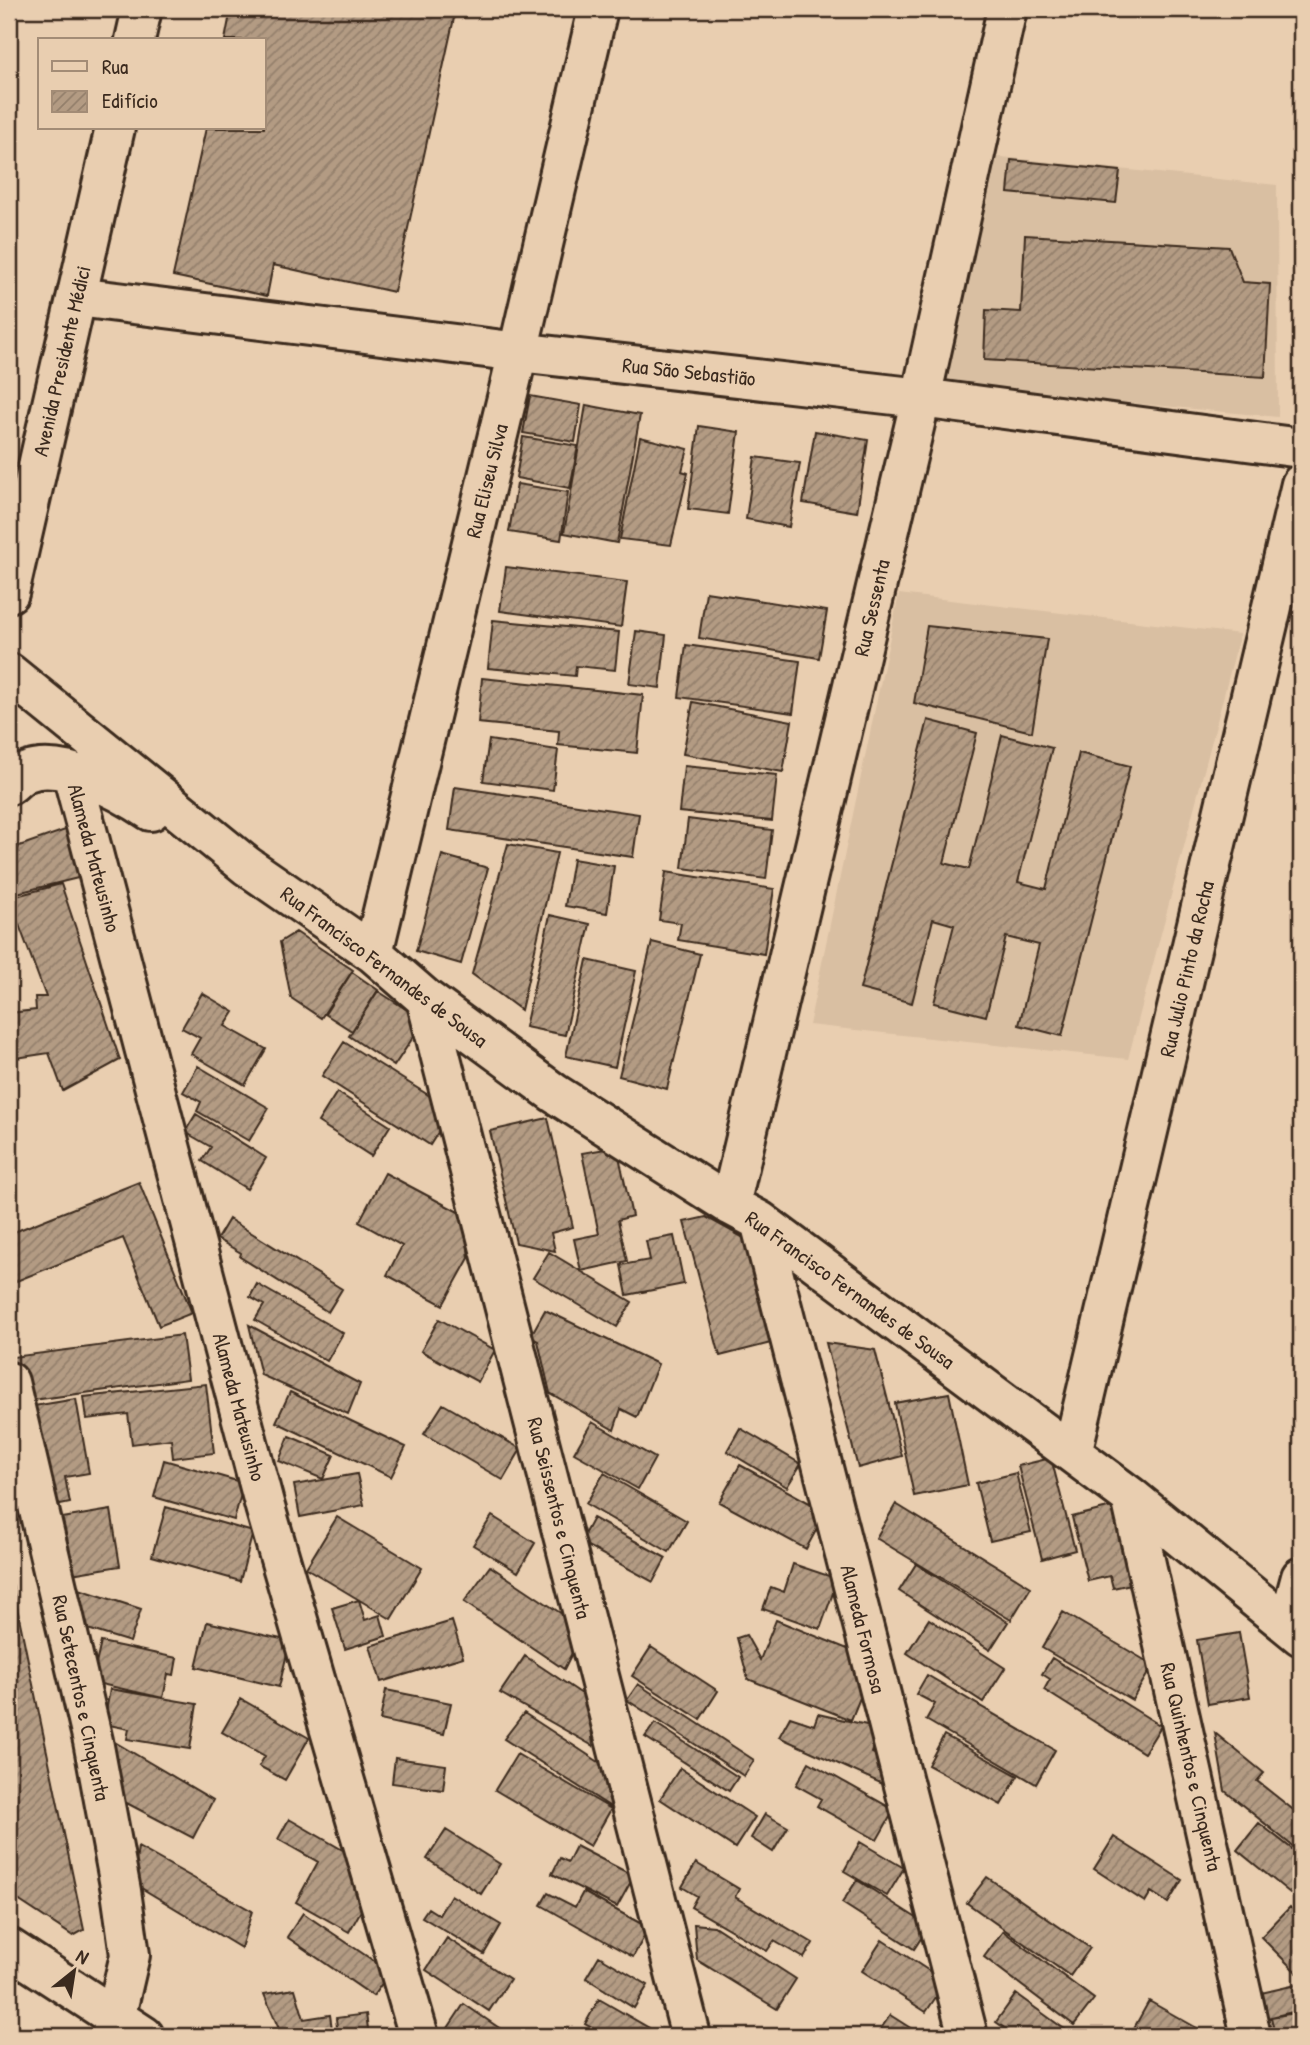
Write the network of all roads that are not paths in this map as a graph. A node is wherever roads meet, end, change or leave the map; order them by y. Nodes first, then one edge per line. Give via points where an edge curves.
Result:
1 (142, 9) edge
2 (598, 9) edge
3 (1007, 9) edge
4 (135, 38) edge
5 (115, 130) edge
6 (77, 297) junction
7 (518, 352) junction
8 (921, 398) junction
9 (1301, 448) edge
10 (1301, 484) edge
11 (10, 576) edge
12 (9, 673) edge
13 (72, 774) junction
14 (9, 785) edge
15 (247, 866) junction
16 (373, 953) junction
17 (426, 999) junction
18 (745, 1213) junction
19 (9, 1382) edge
20 (1072, 1453) junction
21 (1131, 1497) junction
22 (1301, 1577) edge
23 (1295, 1631) edge
24 (9, 1948) edge
25 (124, 2030) edge
26 (419, 2036) edge
27 (691, 2036) edge
28 (968, 2036) edge
29 (1251, 2036) edge

1 - 4 street
2 - 7 street, Rua Eliseu Silva
3 - 8 street, Rua Sessenta
5 - 6 street, Avenida Presidente Médici
6 - 7 street, Rua São Sebastião
6 - 11 street, Avenida Presidente Médici
7 - 8 street, Rua São Sebastião
7 - 16 street, Rua Eliseu Silva
8 - 9 street, Rua São Sebastião
8 - 18 street, Rua Sessenta
10 - 20 street, Rua Julio Pinto da Rocha
12 - 15 street, Rua Francisco Fernandes de Sousa
13 - 14 street, Rua Francisco Fernandes de Sousa via 46,769 26,772
13 - 15 street, Rua Francisco Fernandes de Sousa via 127,796
13 - 26 street, Alameda Mateusinho via 265,1507
15 - 16 street, Rua Francisco Fernandes de Sousa
16 - 17 street, Rua Francisco Fernandes de Sousa
17 - 18 street, Rua Francisco Fernandes de Sousa via 554,1093
17 - 27 street, Rua Seissentos e Cinquenta
18 - 20 street, Rua Francisco Fernandes de Sousa
18 - 28 street, Alameda Formosa
19 - 25 street, Rua Setecentos e Cinquenta via 93,1741 121,1891 130,1955
20 - 21 street, Rua Francisco Fernandes de Sousa
21 - 23 street, Rua Francisco Fernandes de Sousa
21 - 29 street, Rua Quinhentos e Cinquenta
22 - 23 street
24 - 25 street

